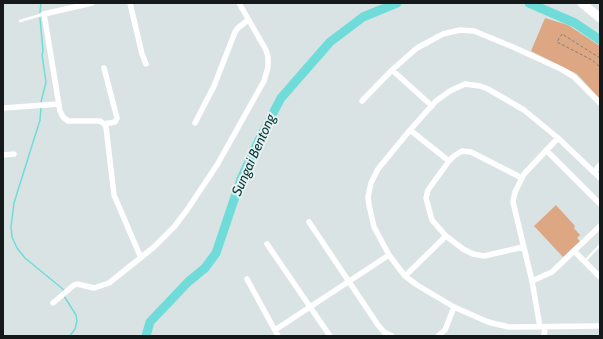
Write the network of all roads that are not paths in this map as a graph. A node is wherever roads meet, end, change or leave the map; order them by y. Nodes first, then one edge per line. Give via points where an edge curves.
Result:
1 (92, 3) edge
2 (130, 3) edge
3 (239, 3) edge
4 (582, 3) edge
5 (44, 14) junction
6 (600, 18) edge
7 (248, 20) junction
8 (20, 21) dead end
9 (146, 64) dead end
10 (104, 68) dead end
11 (392, 70) junction
12 (362, 101) dead end
13 (600, 103) edge
14 (59, 104) junction
15 (432, 106) junction
16 (3, 108) edge
17 (195, 123) dead end
18 (104, 124) junction
19 (410, 130) junction
20 (558, 138) junction
21 (546, 150) junction
22 (14, 154) dead end
23 (3, 155) edge
24 (449, 161) junction
25 (600, 165) edge
26 (594, 172) junction
27 (522, 178) junction
28 (600, 178) edge
29 (600, 204) edge
30 (309, 222) dead end
31 (600, 226) edge
32 (446, 236) junction
33 (267, 244) dead end
34 (600, 245) edge
35 (523, 247) junction
36 (574, 251) junction
37 (388, 255) junction
38 (141, 258) junction
39 (584, 261) junction
40 (405, 276) junction
41 (600, 277) edge
42 (247, 279) dead end
43 (348, 281) junction
44 (532, 281) junction
45 (53, 303) dead end
46 (310, 306) junction
47 (454, 308) junction
48 (600, 326) edge
49 (543, 327) junction
50 (275, 330) junction
51 (278, 336) edge
52 (330, 336) edge
53 (392, 336) edge
54 (438, 336) edge
55 (544, 336) edge

1 - 5 street
2 - 9 street
3 - 7 street
4 - 6 main road
5 - 8 lane
5 - 14 street
7 - 17 street via 235,32 214,86
7 - 38 street via 268,57 264,81 221,159 187,210
10 - 18 street via 117,118 115,122
11 - 12 street
11 - 13 street via 425,43 447,33 468,30 561,69 573,76
11 - 15 street
14 - 16 street
14 - 18 street via 61,114 68,121 100,121
15 - 19 street
15 - 20 street via 459,86 480,86 511,102
18 - 38 street via 114,195
19 - 24 street
19 - 37 street via 378,169 368,197 374,227
20 - 21 street
20 - 26 street
21 - 27 street
21 - 29 street
22 - 23 street
24 - 27 street via 458,153 467,151
24 - 32 street via 428,190 426,198 432,220
25 - 26 street
26 - 28 street
27 - 35 street via 513,202
30 - 43 street
31 - 36 street
32 - 35 street via 463,249 479,256
32 - 40 street
33 - 46 street
34 - 39 lane
35 - 44 street
36 - 39 street
36 - 44 street via 552,272
37 - 40 street
37 - 43 street
38 - 45 street via 109,283 94,288 74,285
39 - 41 street
40 - 47 street
42 - 50 street
43 - 46 street
43 - 53 street via 381,329
44 - 49 street
46 - 50 street
46 - 52 street
47 - 49 street via 488,322 509,327
47 - 54 street via 445,330
48 - 49 street
49 - 55 street
50 - 51 street

